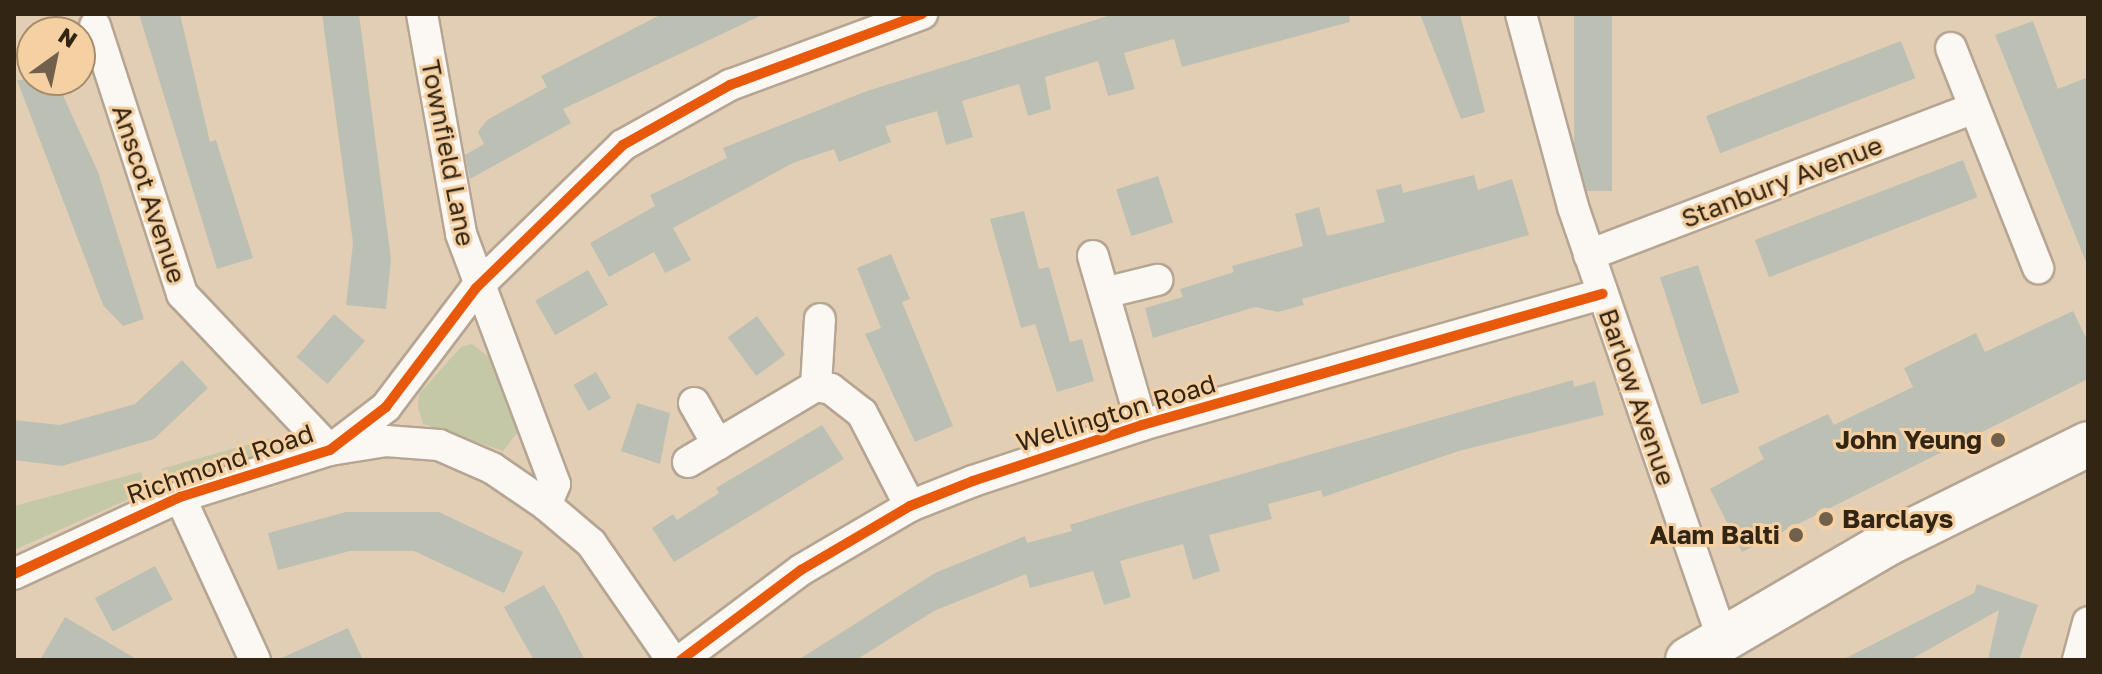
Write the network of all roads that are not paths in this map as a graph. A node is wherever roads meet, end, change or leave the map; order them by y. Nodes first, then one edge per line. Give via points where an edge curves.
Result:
1 (422, 14) edge
2 (922, 14) edge
3 (1521, 14) edge
4 (96, 29) edge
5 (1951, 48) dead end
6 (1974, 108) junction
7 (1589, 255) junction
8 (1093, 256) dead end
9 (2038, 268) dead end
10 (1157, 280) dead end
11 (476, 288) junction
12 (1104, 293) junction
13 (1603, 294) junction
14 (820, 319) dead end
15 (816, 386) junction
16 (694, 403) dead end
17 (1142, 425) junction
18 (2088, 444) edge
19 (718, 445) junction
20 (330, 450) junction
21 (688, 462) dead end
22 (180, 497) junction
23 (546, 505) junction
24 (910, 506) junction
25 (14, 574) edge
26 (2088, 622) edge
27 (1705, 649) edge
28 (255, 660) edge
29 (672, 660) edge
30 (681, 660) edge
31 (2078, 660) edge

1 - 11 street, Townfield Lane
2 - 11 street, Richmond Road via 677,109 581,181
3 - 7 street, Barlow Avenue
4 - 20 street, Anscot Avenue via 182,294
5 - 6 street
6 - 7 street, Stanbury Avenue
6 - 9 street
7 - 13 street, Barlow Avenue
8 - 12 street
10 - 12 street
11 - 20 street, Richmond Road via 386,407
11 - 23 street, Townfield Lane via 555,484
12 - 17 street
13 - 17 street, Wellington Road
13 - 27 street, Barlow Avenue
14 - 15 street
15 - 19 street
15 - 24 street via 831,389 862,413
16 - 19 street
17 - 24 street, Wellington Road
18 - 27 main road via 1888,543
19 - 21 street
20 - 22 street, Richmond Road
20 - 23 street, Richmond Road via 386,441 439,445 492,468
22 - 25 street, Richmond Road
22 - 28 street
23 - 29 street via 591,543
24 - 30 street, Wellington Road via 801,570
26 - 31 street

